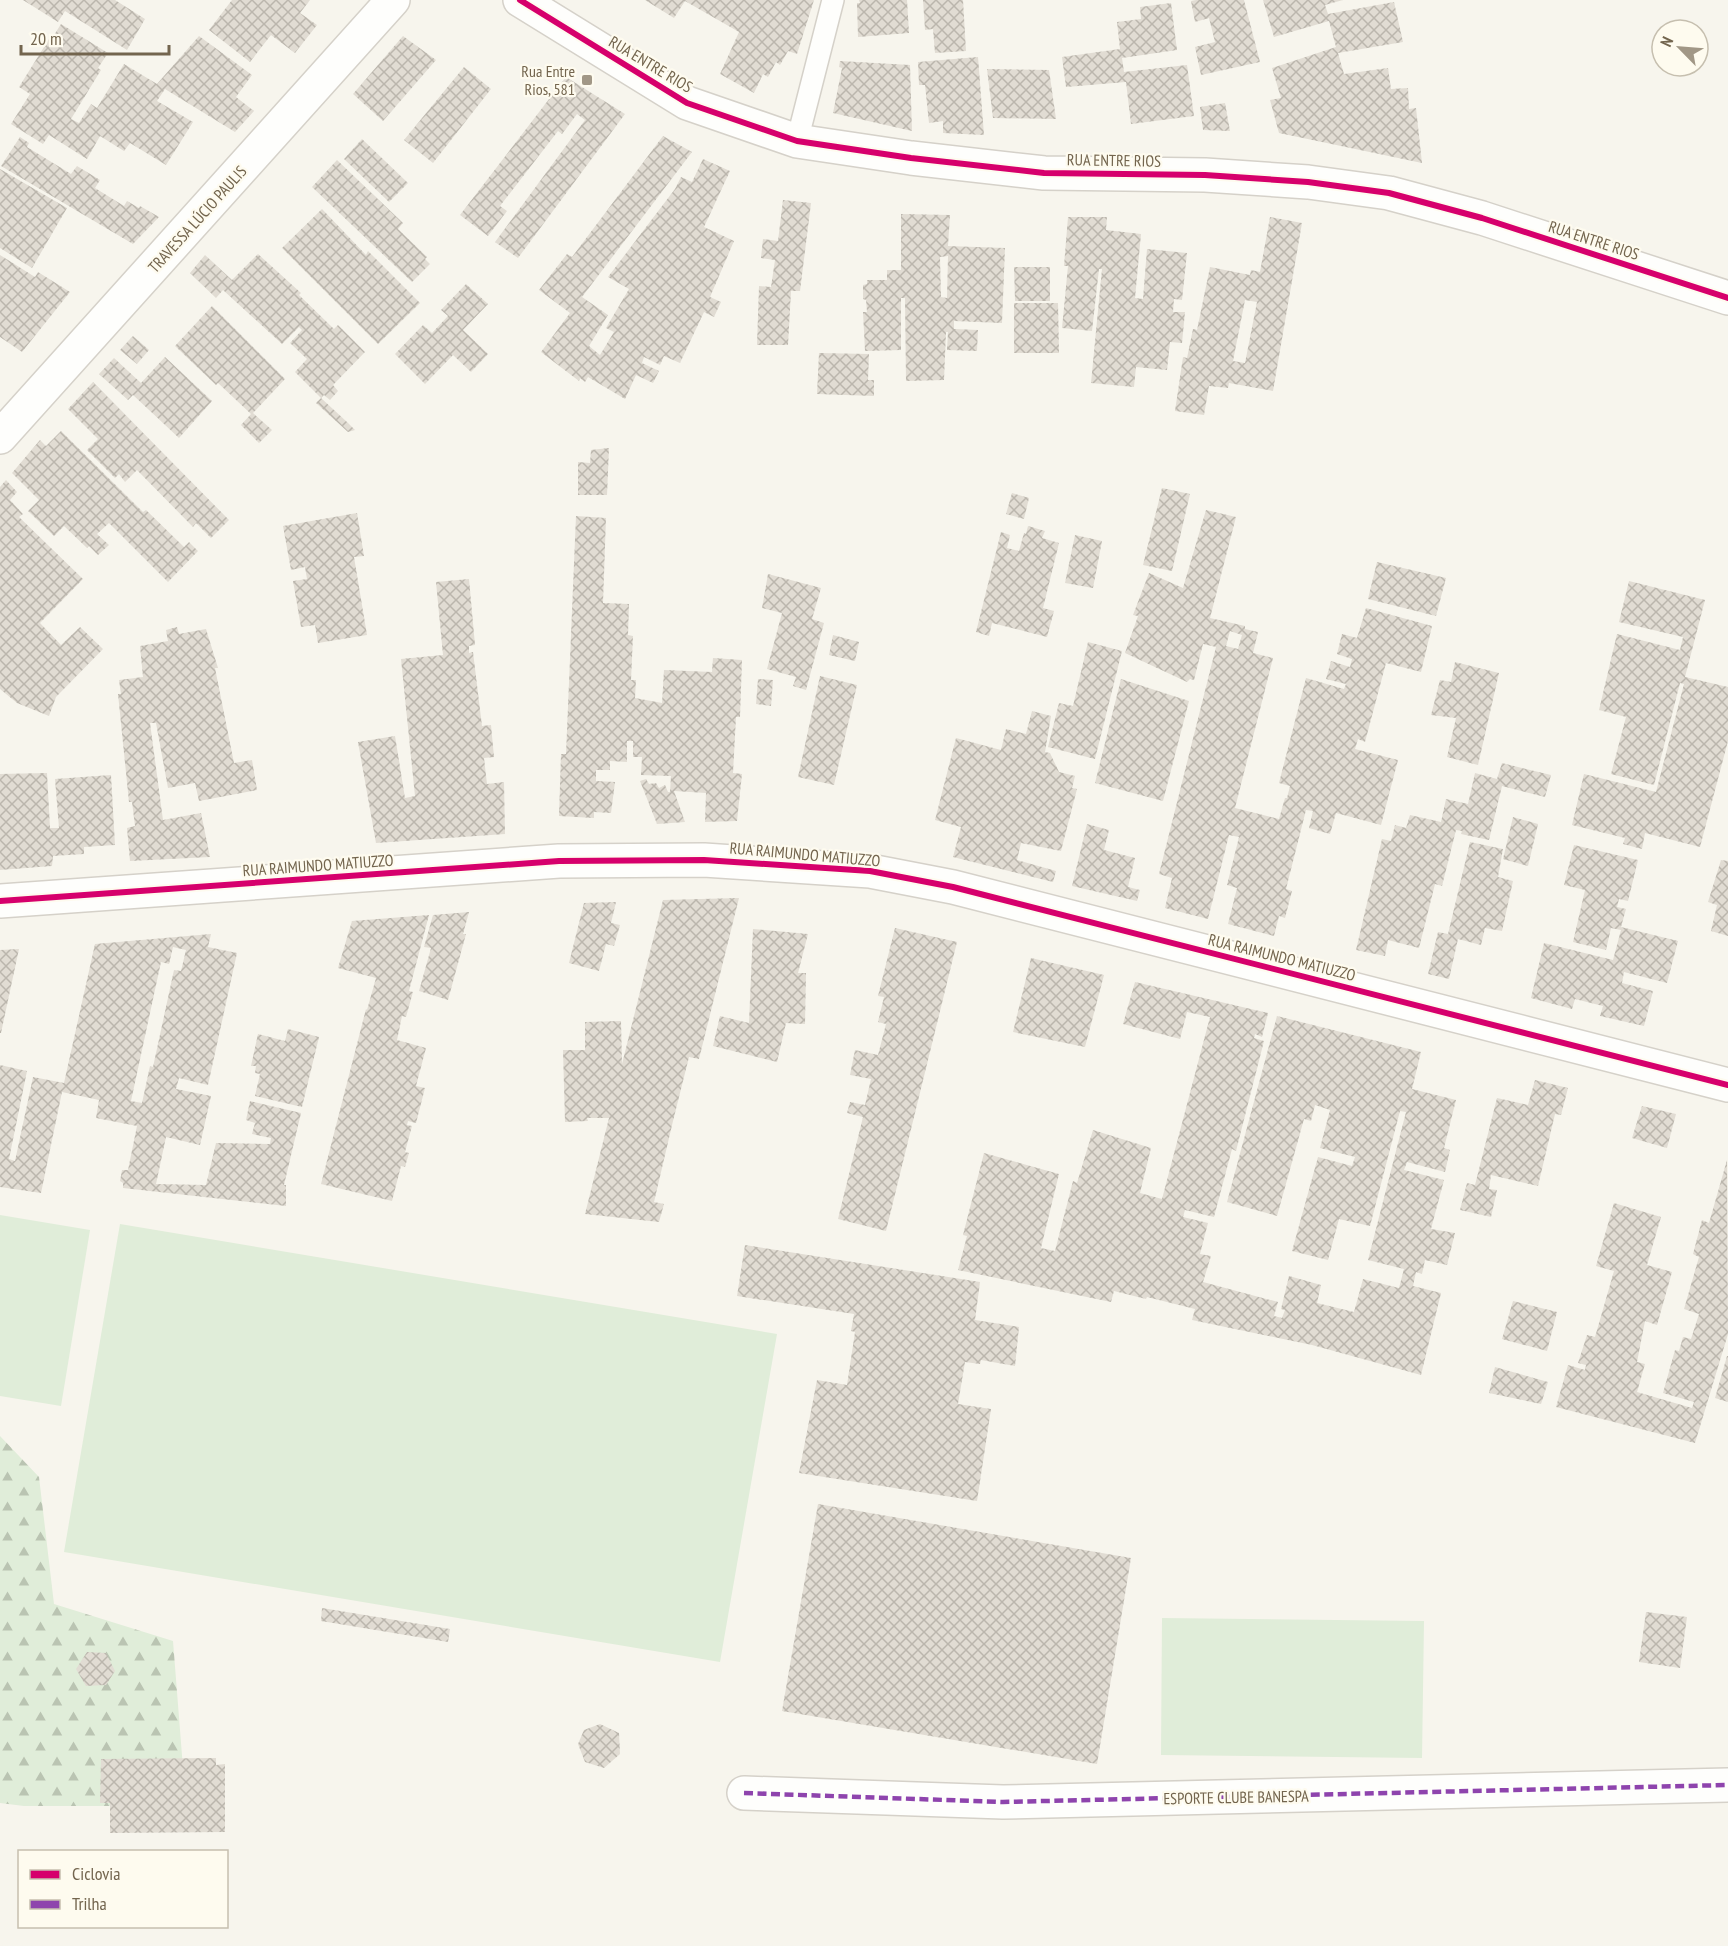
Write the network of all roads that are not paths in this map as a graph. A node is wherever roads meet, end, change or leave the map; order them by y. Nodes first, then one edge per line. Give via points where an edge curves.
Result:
1 (393, 0) edge
2 (520, 0) edge
3 (833, 0) edge
4 (797, 141) junction
5 (1728, 298) edge
6 (0, 437) edge
7 (0, 901) edge
8 (1728, 1085) edge
9 (1728, 1785) edge
10 (744, 1793) dead end

1 - 6 street, TRAVESSA LÚCIO PAULIS
2 - 4 street, RUA ENTRE RIOS via 687,103
3 - 4 lane
4 - 5 street, RUA ENTRE RIOS via 1044,173 1205,175 1308,182 1389,193 1482,218
7 - 8 street, RUA RAIMUNDO MATIUZZO via 559,861 704,860 870,871 954,887
9 - 10 street, ESPORTE CLUBE BANESPA via 1003,1802

